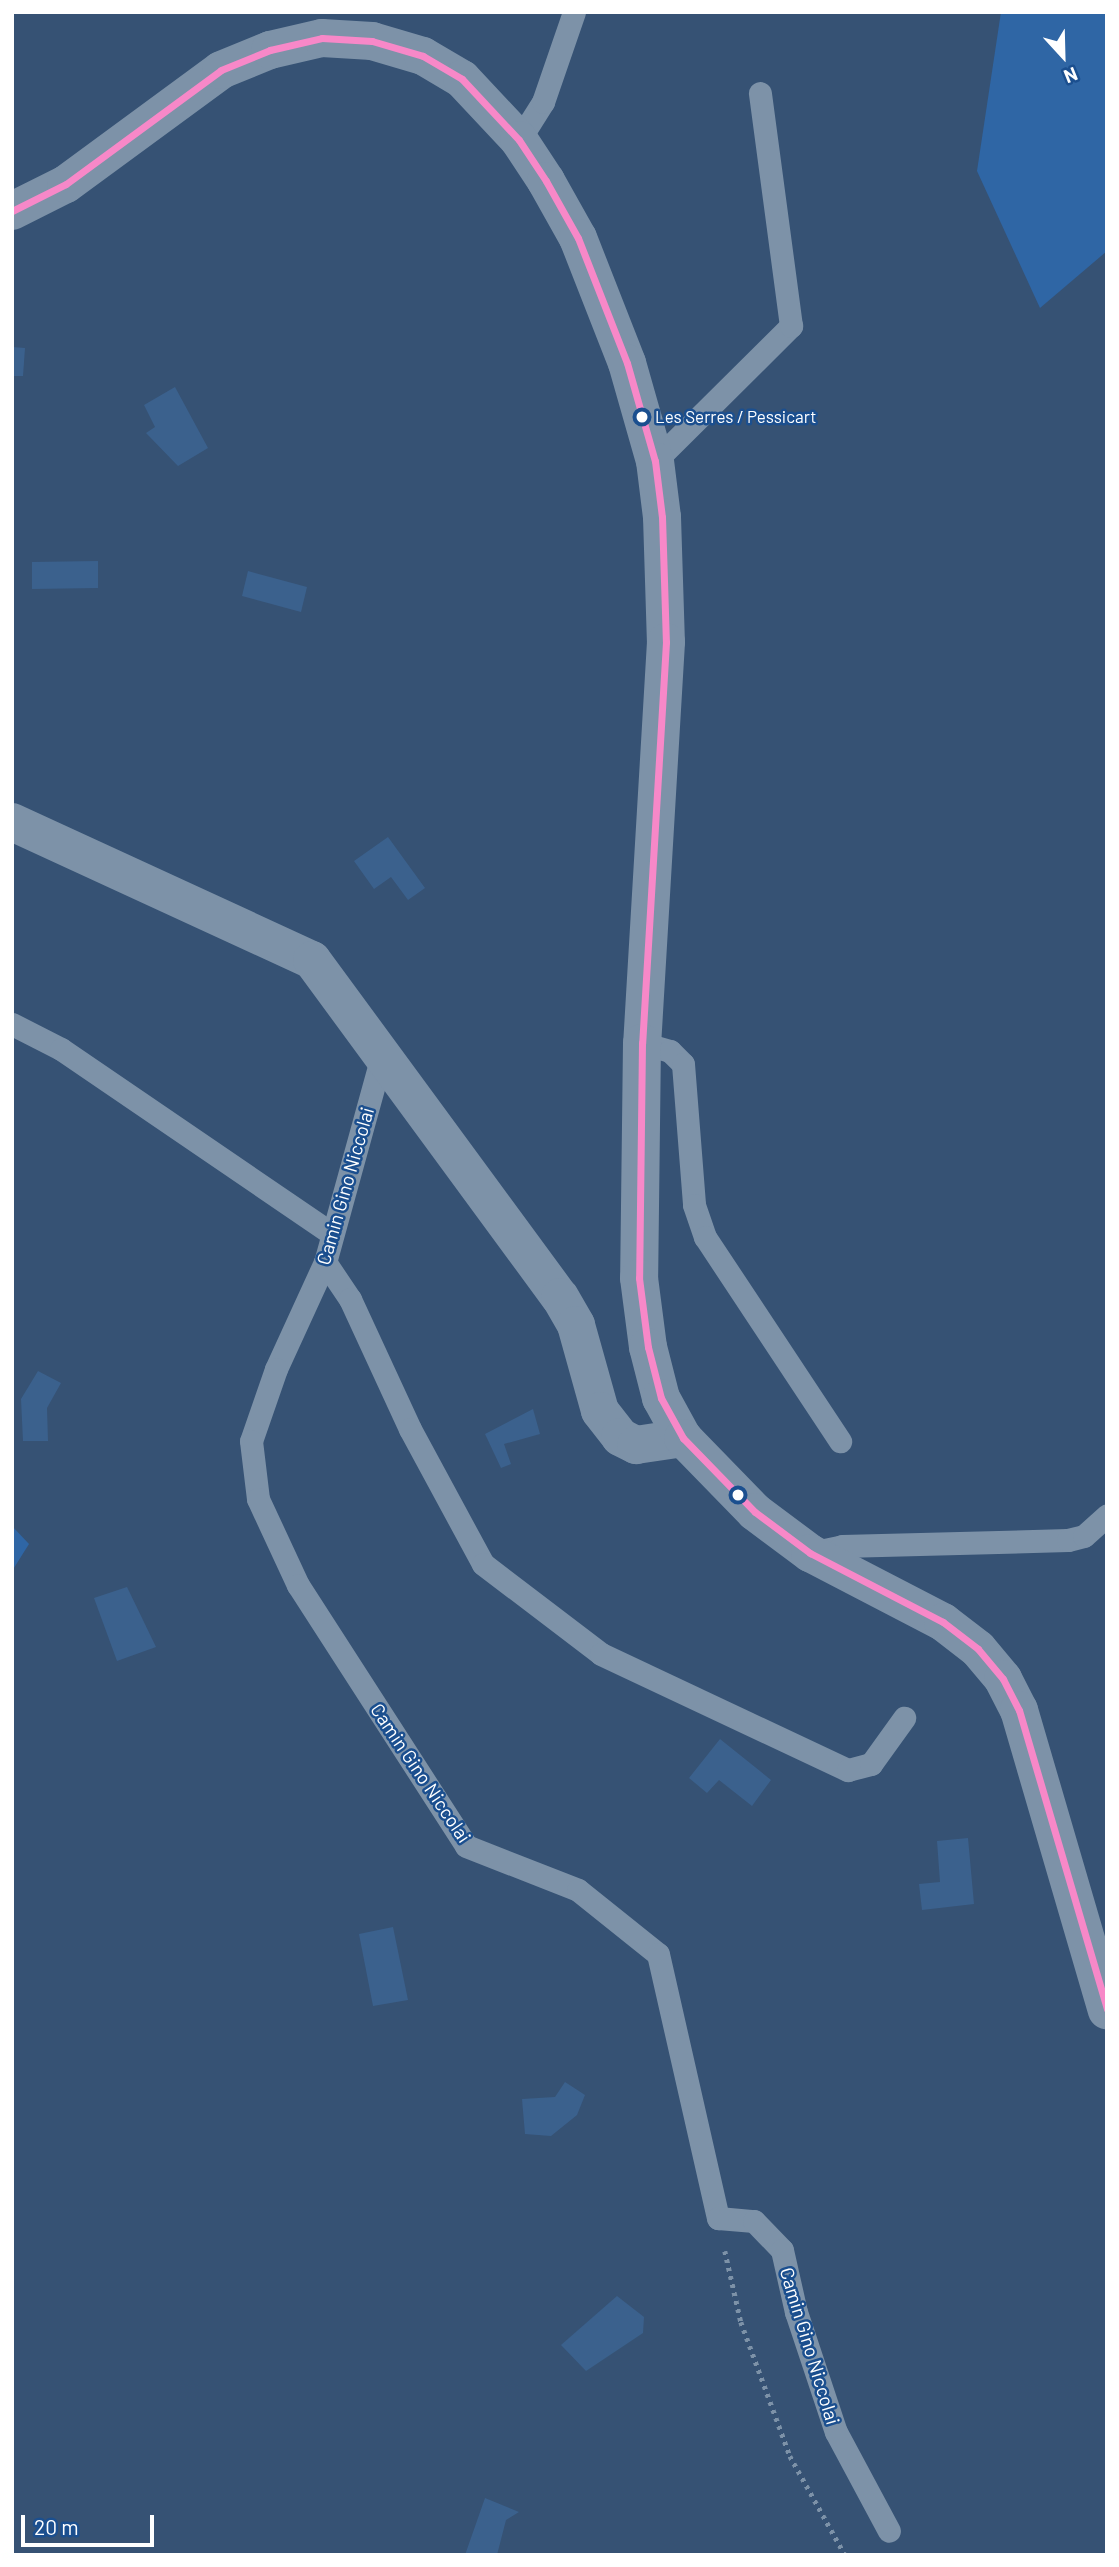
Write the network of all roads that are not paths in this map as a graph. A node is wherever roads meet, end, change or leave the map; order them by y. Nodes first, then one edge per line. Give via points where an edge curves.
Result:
1 (574, 12) edge
2 (760, 93) dead end
3 (519, 140) junction
4 (12, 211) edge
5 (655, 461) junction
6 (12, 822) edge
7 (12, 1024) edge
8 (642, 1043) junction
9 (383, 1052) junction
10 (331, 1233) junction
11 (325, 1262) junction
12 (683, 1438) junction
13 (840, 1441) dead end
14 (1107, 1515) edge
15 (810, 1553) junction
16 (904, 1718) dead end
17 (1107, 2010) edge
18 (889, 2531) dead end

1 - 3 lane via 543,102
2 - 5 lane via 792,326
3 - 4 street via 462,79 424,56 372,41 322,38 270,50 221,70 66,184
3 - 5 street via 578,238 643,411
5 - 8 street via 667,584 666,642
6 - 9 street via 312,960
7 - 10 lane via 61,1049
8 - 12 street via 639,1278 661,1398
8 - 13 lane via 670,1051 683,1064 694,1205 705,1237
9 - 10 lane, Camin Gino Niccolai
9 - 12 street via 566,1306 576,1325 600,1411 620,1437 635,1445
10 - 11 lane, Camin Gino Niccolai
11 - 16 lane via 350,1299 410,1429 484,1564 601,1654 848,1770 871,1764
11 - 18 lane, Camin Gino Niccolai via 276,1369 251,1441 258,1499 298,1585 466,1846 578,1890 659,1954 718,2218 754,2221 782,2250 796,2312 836,2432
12 - 15 street via 755,1512
14 - 15 lane via 1084,1536 1068,1540 842,1546
15 - 17 street via 943,1622 978,1649 1003,1679 1019,1710

